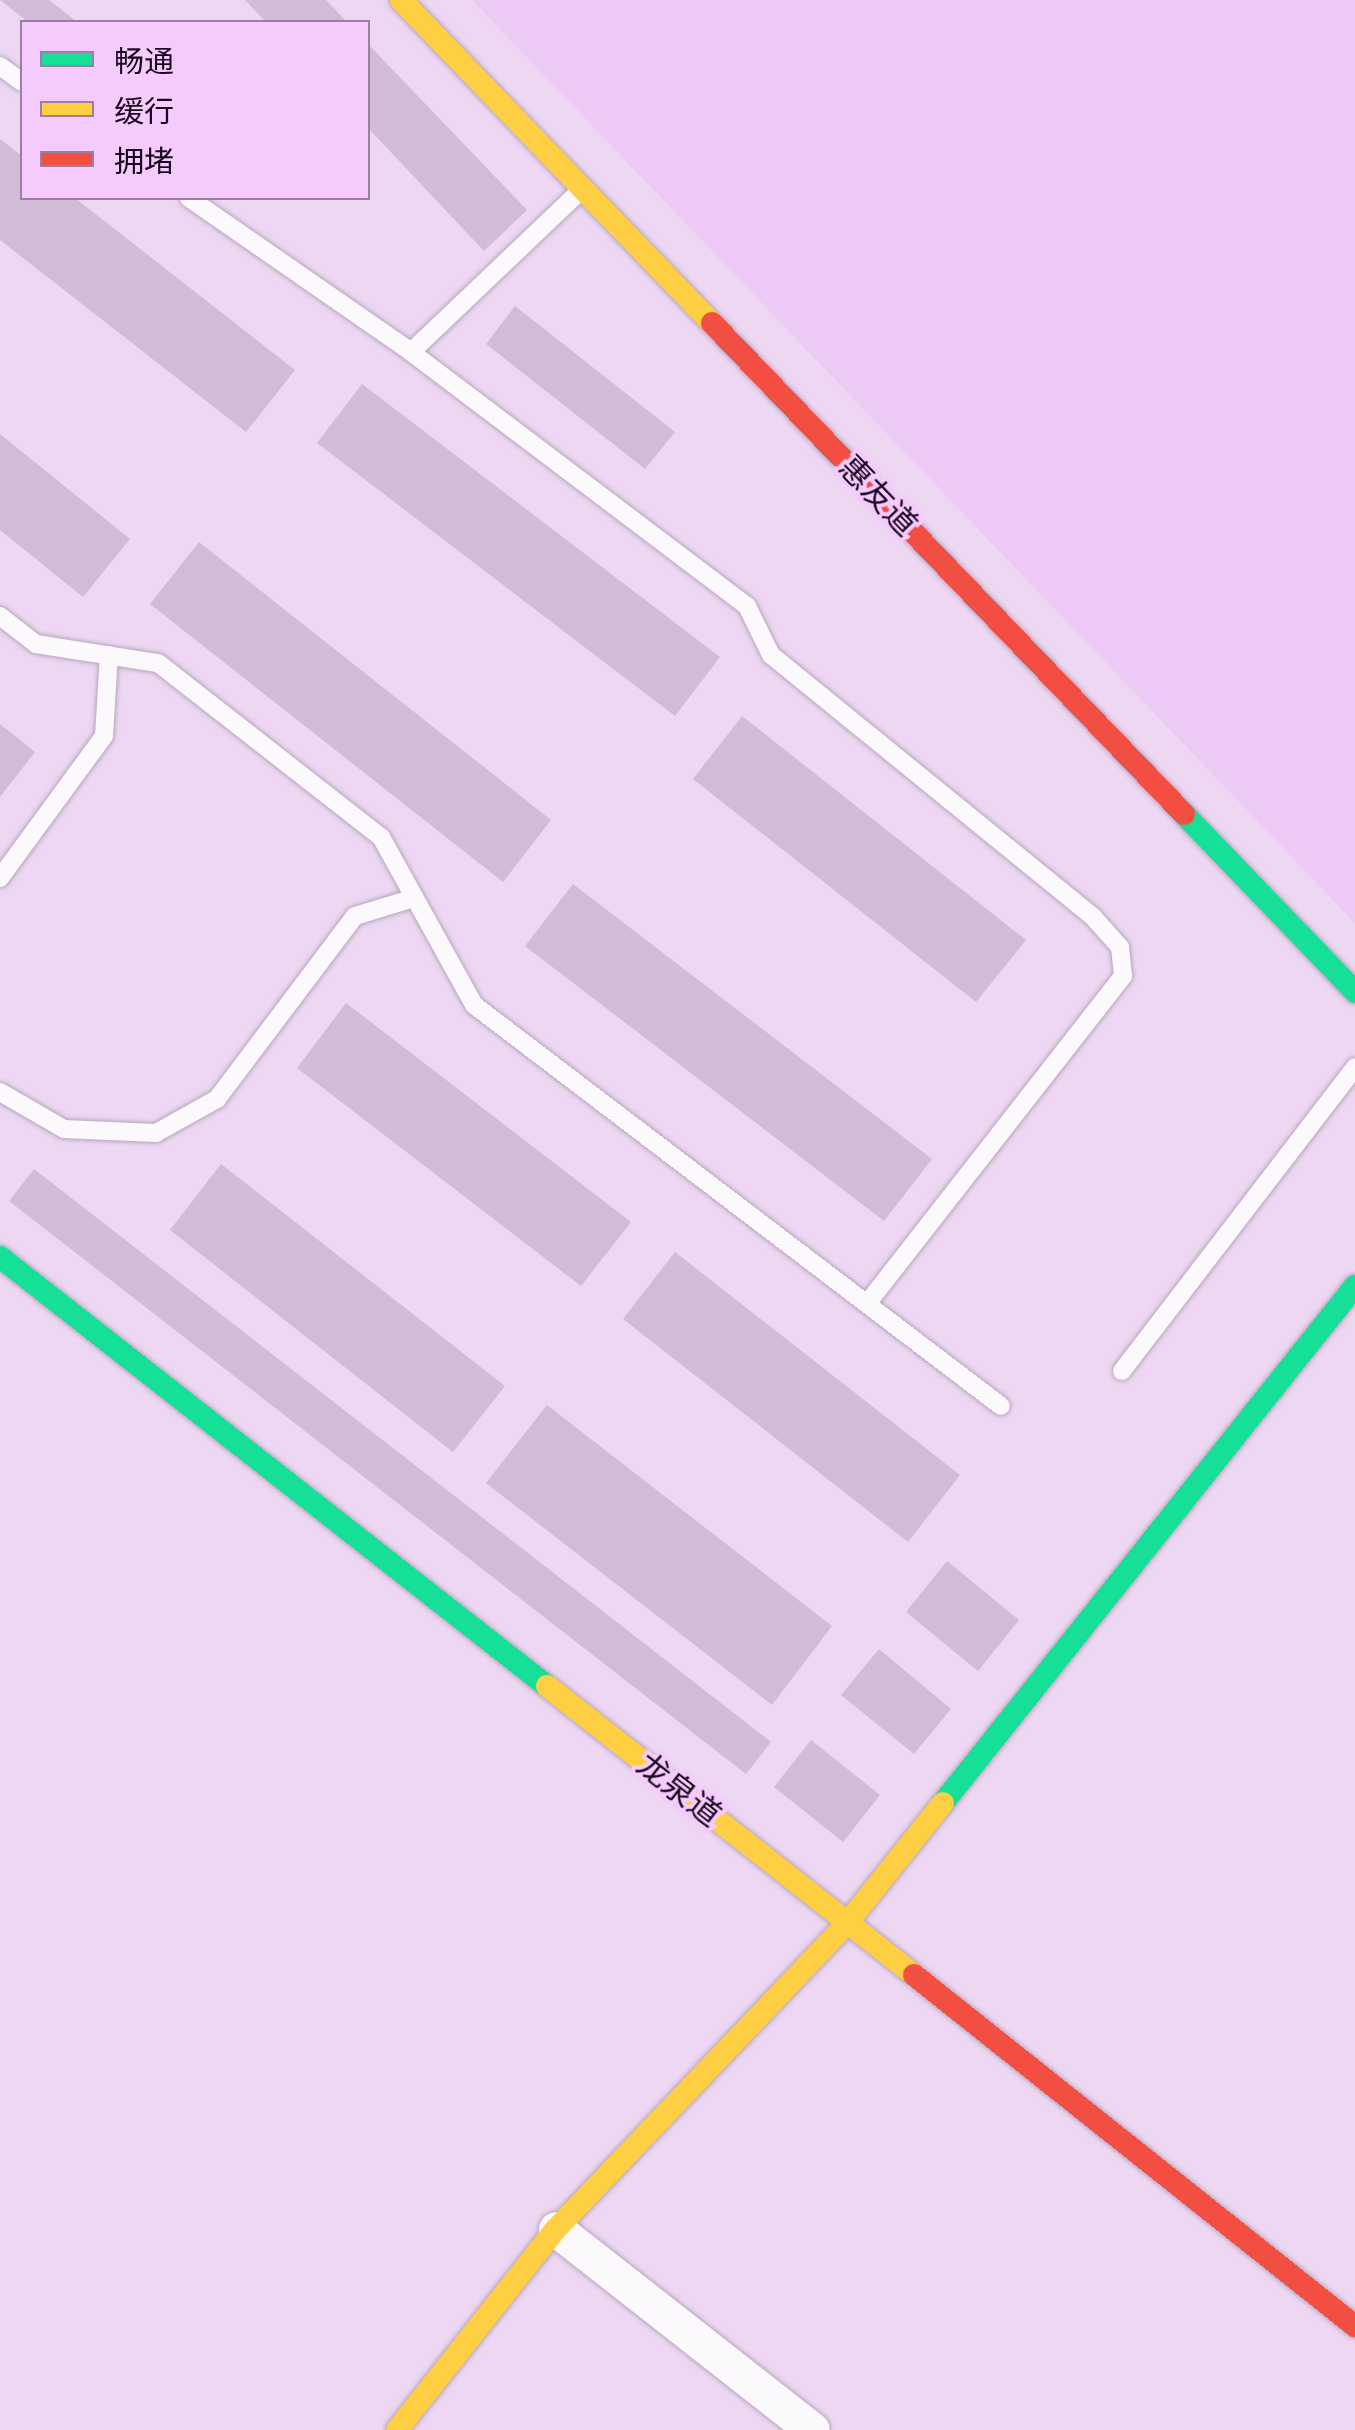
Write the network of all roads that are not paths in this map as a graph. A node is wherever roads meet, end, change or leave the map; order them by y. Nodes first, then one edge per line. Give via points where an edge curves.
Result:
1 (400, 0) edge
2 (582, 188) junction
3 (192, 200) edge
4 (411, 352) junction
5 (0, 616) edge
6 (109, 655) junction
7 (0, 878) edge
8 (414, 898) junction
9 (1355, 992) edge
10 (1355, 1067) edge
11 (0, 1092) edge
12 (0, 1257) edge
13 (1355, 1286) edge
14 (867, 1304) junction
15 (1122, 1371) dead end
16 (1001, 1406) dead end
17 (848, 1922) junction
18 (556, 2230) junction
19 (1355, 2326) edge
20 (398, 2430) edge
21 (812, 2430) edge

1 - 2 street, 惠友道
2 - 4 lane
2 - 9 street, 惠友道
3 - 4 lane
4 - 14 lane via 747,606 771,655 1093,917 1120,947 1123,976
5 - 6 lane via 36,644
6 - 7 lane via 104,736
6 - 8 lane via 158,662 381,838
8 - 11 lane via 356,916 217,1099 156,1133 64,1129
8 - 14 lane via 474,1005
10 - 15 lane
12 - 17 street, 龙泉道
13 - 17 street
14 - 16 lane
17 - 18 street
17 - 19 street, 龙泉道
18 - 20 street
18 - 21 street

